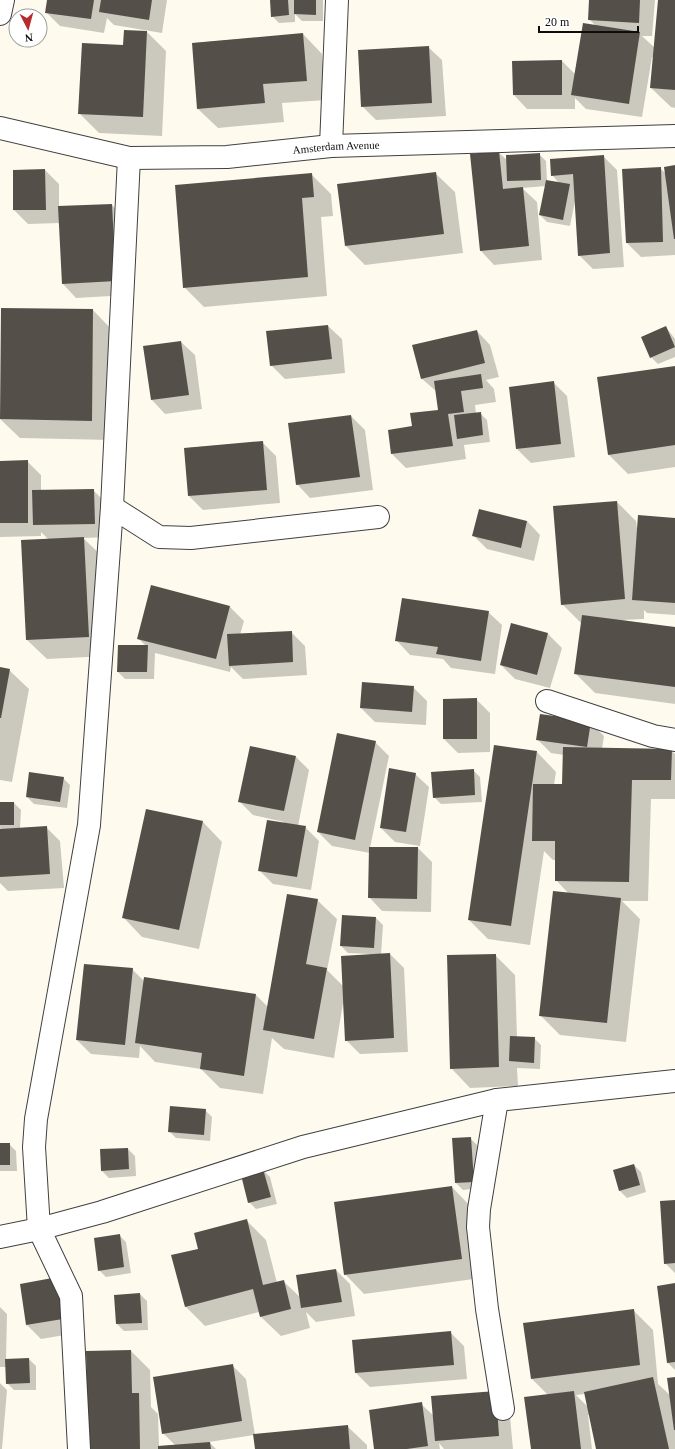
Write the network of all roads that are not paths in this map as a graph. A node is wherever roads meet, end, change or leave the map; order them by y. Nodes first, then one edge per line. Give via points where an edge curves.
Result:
1 (3, 0) edge
2 (337, 0) edge
3 (0, 14) edge
4 (0, 128) edge
5 (675, 136) edge
6 (331, 146) junction
7 (129, 158) junction
8 (112, 507) junction
9 (378, 517) dead end
10 (547, 701) dead end
11 (675, 740) edge
12 (675, 1081) edge
13 (497, 1100) junction
14 (39, 1229) junction
15 (0, 1237) edge
16 (503, 1409) dead end
17 (79, 1449) edge

1 - 3 street
2 - 6 street
4 - 7 street, Amsterdam Avenue
5 - 6 street, Amsterdam Avenue
6 - 7 street, Amsterdam Avenue via 227,157
7 - 8 street
8 - 9 street via 159,537 192,538
8 - 14 street via 89,825 36,1119 34,1147
10 - 11 street via 653,736
12 - 13 street
13 - 14 street via 303,1147 102,1212
13 - 16 street via 478,1227 487,1309
14 - 15 street
14 - 17 street via 71,1296

